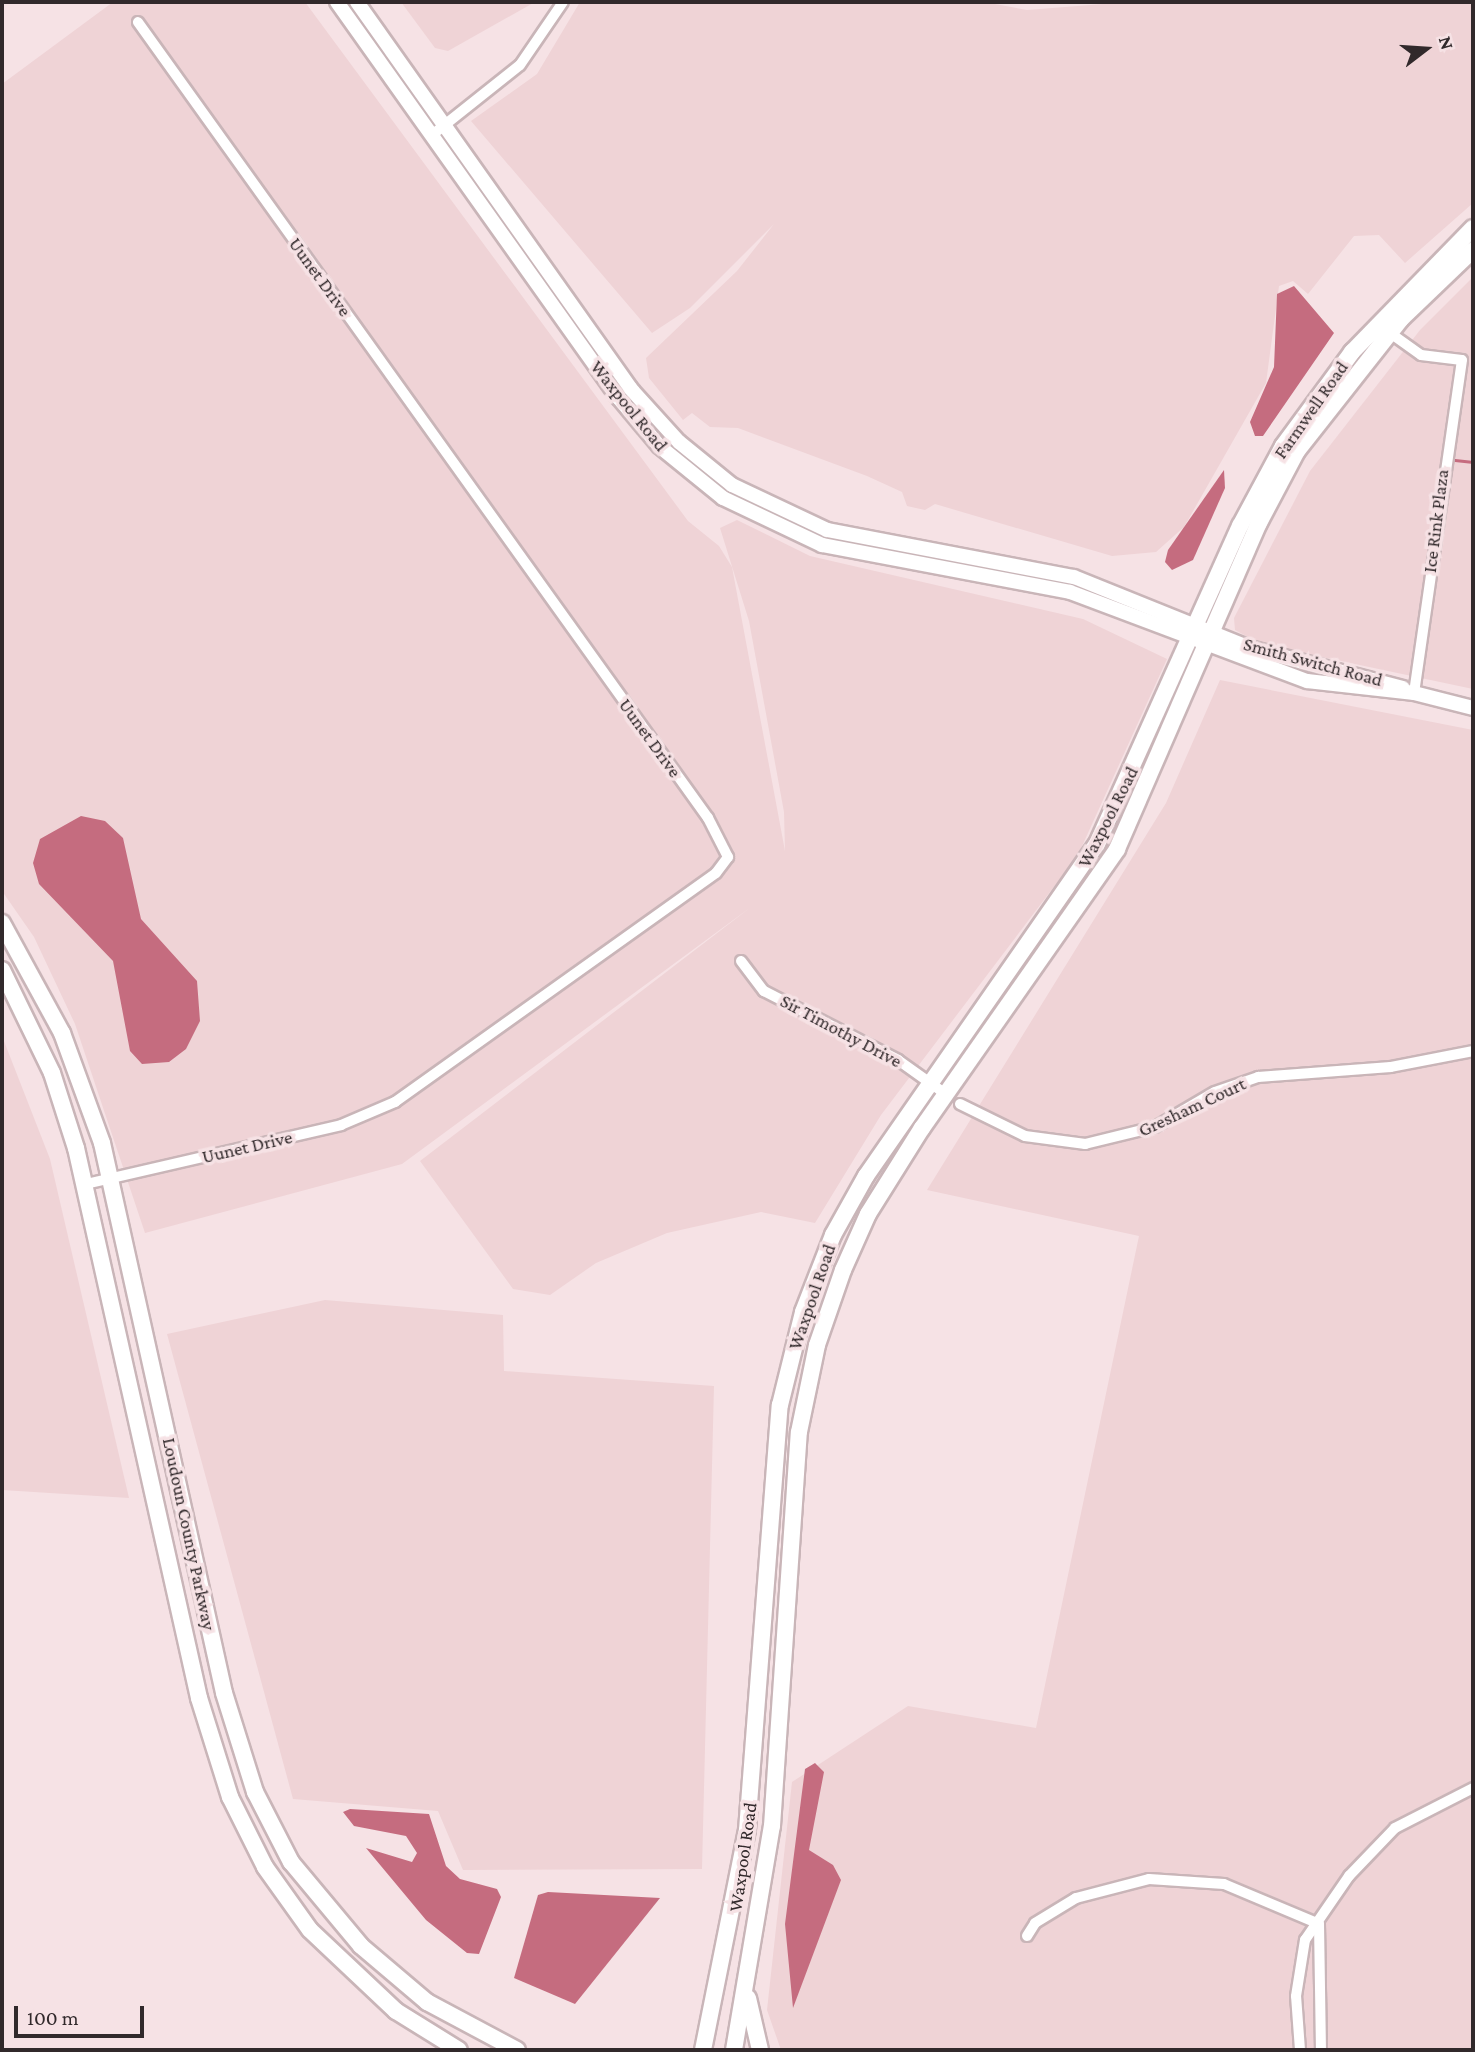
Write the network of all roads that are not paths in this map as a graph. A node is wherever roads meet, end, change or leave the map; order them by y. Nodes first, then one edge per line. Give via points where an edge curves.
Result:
1 (337, 2) edge
2 (357, 2) edge
3 (562, 2) edge
4 (138, 22) dead end
5 (445, 125) junction
6 (432, 135) junction
7 (1473, 228) edge
8 (1473, 250) edge
9 (1384, 329) junction
10 (1194, 631) junction
11 (1209, 639) junction
12 (1413, 693) junction
13 (1473, 708) edge
14 (2, 923) edge
15 (741, 961) dead end
16 (2, 971) edge
17 (1473, 1051) edge
18 (931, 1082) junction
19 (953, 1099) junction
20 (111, 1178) junction
21 (86, 1184) junction
22 (1473, 1788) edge
23 (1319, 1924) junction
24 (1027, 1936) dead end
25 (746, 1982) junction
26 (459, 2050) edge
27 (517, 2050) edge
28 (703, 2050) edge
29 (734, 2050) edge
30 (760, 2050) edge
31 (1300, 2050) edge
32 (1321, 2050) edge

1 - 6 main road, Waxpool Road
2 - 5 main road, Waxpool Road
3 - 5 street via 520,65
4 - 20 street, Uunet Drive via 708,818 728,857 716,873 395,1102 341,1125
5 - 6 street
5 - 10 main road, Waxpool Road via 630,387 684,448 732,485 827,530 1074,576
6 - 10 main road, Waxpool Road via 618,397 659,446 723,498 822,545 1070,592
7 - 9 main road, Farmwell Road
8 - 9 main road, Farmwell Road
9 - 10 main road, Farmwell Road via 1283,446
9 - 11 main road, Farmwell Road via 1297,452
9 - 12 street, Ice Rink Plaza via 1421,355 1462,360
10 - 11 main road, Waxpool Road
10 - 18 main road, Waxpool Road via 1097,844
11 - 12 main road, Smith Switch Road via 1307,681
11 - 19 main road, Waxpool Road via 1099,880
12 - 13 main road, Smith Switch Road
14 - 20 main road, Loudoun County Parkway via 62,1033
15 - 18 street, Sir Timothy Drive via 764,991
16 - 21 main road, Loudoun County Parkway via 52,1073
17 - 19 street, Gresham Court via 1391,1067 1258,1077 1215,1092 1156,1127 1085,1144 1026,1136
18 - 19 street, Sir Timothy Drive
18 - 28 main road, Waxpool Road via 838,1226 789,1360 774,1444 740,1893
19 - 25 main road, Waxpool Road via 857,1236 811,1369 798,1445 772,1826
20 - 21 street, Uunet Drive
20 - 27 main road, Loudoun County Parkway via 222,1682 255,1791 291,1862 361,1947 427,2001
21 - 26 main road, Loudoun County Parkway via 199,1699 230,1797 265,1867 310,1930 396,2011
22 - 23 street via 1395,1828 1349,1876
23 - 24 street via 1224,1884 1168,1878 1076,1898 1035,1923
23 - 31 street via 1305,1940 1298,1970
23 - 32 street
25 - 29 main road, Waxpool Road
25 - 30 main road

